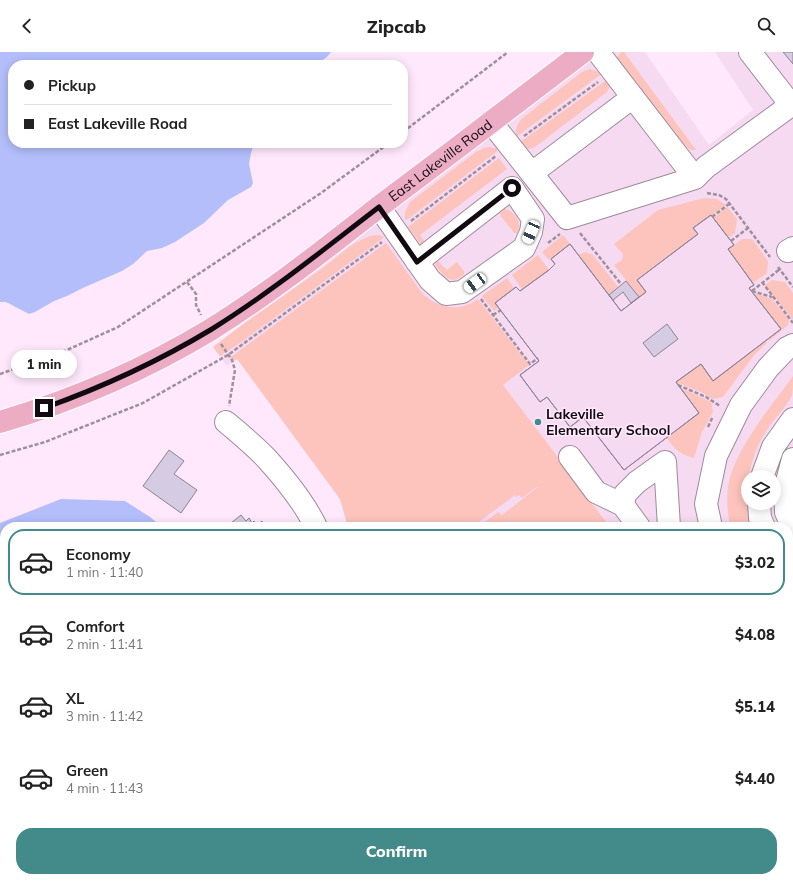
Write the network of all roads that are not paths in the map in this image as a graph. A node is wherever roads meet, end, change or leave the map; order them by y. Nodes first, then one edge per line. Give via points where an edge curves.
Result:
1 (583, 52) edge
2 (598, 52) edge
3 (750, 52) edge
4 (633, 97) junction
5 (792, 105) edge
6 (491, 122) junction
7 (532, 173) junction
8 (698, 187) junction
9 (379, 207) junction
10 (417, 262) junction
11 (793, 346) edge
12 (793, 419) edge
13 (0, 422) edge
14 (226, 422) road end
15 (570, 456) dead end
16 (793, 459) edge
17 (764, 470) edge
18 (623, 505) junction
19 (760, 510) edge
20 (313, 522) edge
21 (635, 522) edge
22 (669, 522) edge
23 (710, 522) edge
24 (762, 522) edge
25 (790, 522) edge

1 - 6 main road, East Lakeville Road
2 - 4 street
3 - 5 street
4 - 7 street
4 - 8 street
5 - 8 street via 706,167
6 - 7 street
6 - 9 main road, East Lakeville Road
7 - 8 street via 567,218
9 - 10 street
9 - 13 main road, East Lakeville Road via 269,290 211,329 162,357 111,382
10 - 10 street via 430,280 446,294 462,292 524,248 533,219 512,188
11 - 23 street via 787,348 768,368 740,406 716,456 706,504
12 - 17 street via 773,446
14 - 20 street via 267,459 293,490
15 - 18 street via 596,492
16 - 25 street via 786,489 786,512
18 - 21 street
18 - 22 street via 625,494 665,462
19 - 24 street

